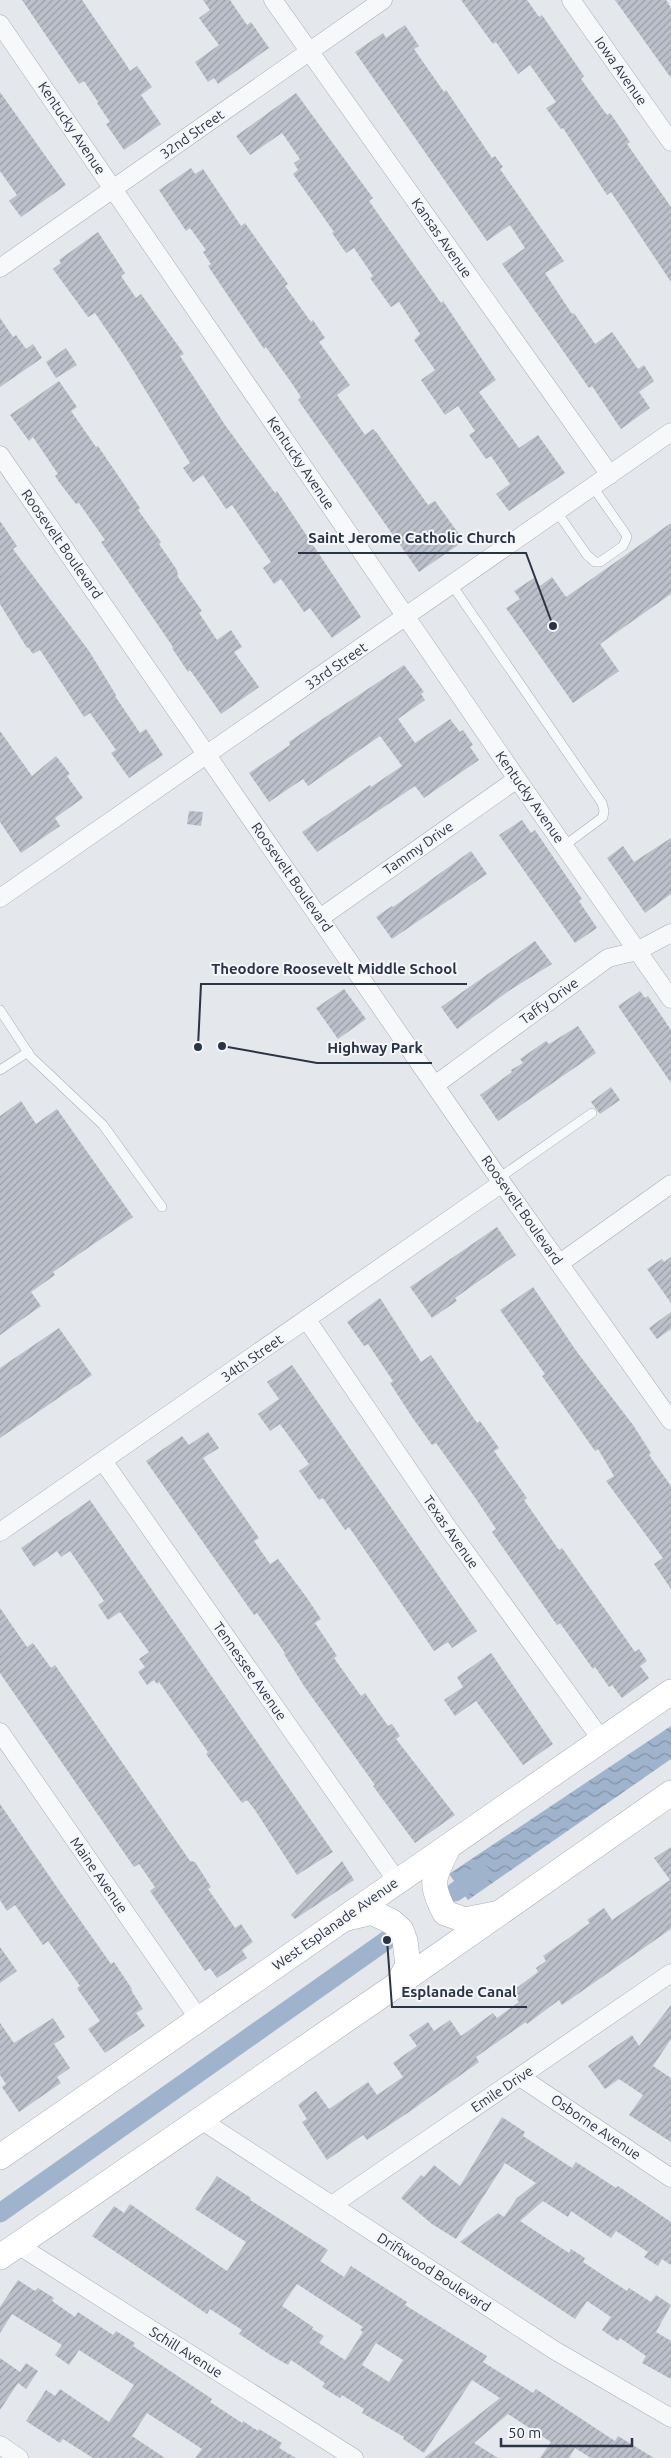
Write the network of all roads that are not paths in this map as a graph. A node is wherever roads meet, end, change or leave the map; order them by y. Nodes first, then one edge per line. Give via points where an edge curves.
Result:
1 (274, 0) edge
2 (383, 0) edge
3 (570, 0) edge
4 (0, 24) edge
5 (310, 52) junction
6 (671, 142) edge
7 (113, 188) junction
8 (0, 268) edge
9 (671, 432) edge
10 (0, 455) edge
11 (610, 475) junction
12 (593, 487) junction
13 (557, 512) junction
14 (452, 585) junction
15 (406, 617) junction
16 (208, 755) junction
17 (517, 779) junction
18 (564, 846) junction
19 (3, 890) edge
20 (320, 918) junction
21 (671, 932) edge
22 (637, 951) junction
23 (671, 1000) edge
24 (0, 1010) edge
25 (28, 1052) junction
26 (0, 1070) edge
27 (435, 1085) junction
28 (592, 1113) dead end
29 (501, 1180) junction
30 (671, 1184) edge
31 (162, 1206) dead end
32 (560, 1263) junction
33 (307, 1320) junction
34 (671, 1421) edge
35 (103, 1461) junction
36 (0, 1532) edge
37 (671, 1692) edge
38 (0, 1732) edge
39 (601, 1739) junction
40 (671, 1793) edge
41 (450, 1844) junction
42 (397, 1881) junction
43 (499, 1913) junction
44 (343, 1919) junction
45 (671, 1973) edge
46 (398, 1984) junction
47 (199, 2019) junction
48 (520, 2076) junction
49 (201, 2120) junction
50 (0, 2157) edge
51 (671, 2178) edge
52 (332, 2205) junction
53 (9, 2251) edge
54 (671, 2418) edge
55 (0, 2445) edge
56 (20, 2458) edge
57 (354, 2458) edge

1 - 5 street, Kansas Avenue
2 - 5 street, 32nd Street
3 - 6 street, Iowa Avenue
4 - 7 street, Kentucky Avenue
5 - 7 street, 32nd Street
5 - 11 street, Kansas Avenue
7 - 8 street, 32nd Street
7 - 15 street, Kentucky Avenue
9 - 11 street, 33rd Street
10 - 16 street, Roosevelt Boulevard
11 - 12 street, 33rd Street
12 - 13 street, 33rd Street
12 - 13 lane via 627,537 623,546 600,562 587,555
13 - 14 street, 33rd Street
14 - 15 street, 33rd Street
14 - 18 lane via 602,803 603,817
15 - 16 street, 33rd Street
15 - 17 street, Kentucky Avenue
16 - 19 street, 33rd Street
16 - 20 street, Roosevelt Boulevard
17 - 18 street, Kentucky Avenue
17 - 20 street, Tammy Drive
18 - 22 street, Kentucky Avenue
20 - 27 street, Roosevelt Boulevard
21 - 22 street, Taffy Drive
22 - 23 street, Kentucky Avenue
22 - 27 street, Taffy Drive via 608,958
24 - 25 lane
25 - 26 lane
25 - 31 lane via 103,1125
27 - 29 street, Roosevelt Boulevard
28 - 29 lane
29 - 32 street, Roosevelt Boulevard
29 - 33 street, 34th Street
30 - 32 street
32 - 34 street, Roosevelt Boulevard
33 - 35 street, 34th Street
33 - 39 street, Texas Avenue via 448,1528
35 - 36 street, 34th Street
35 - 42 street, Tennessee Avenue
37 - 39 main road, West Esplanade Avenue
38 - 47 street, Maine Avenue
39 - 41 main road, West Esplanade Avenue
40 - 43 main road
41 - 42 main road, West Esplanade Avenue
41 - 43 main road via 435,1874 434,1894 445,1914 465,1920
42 - 44 main road, West Esplanade Avenue
43 - 46 main road
44 - 46 main road via 372,1912 401,1930 408,1966
44 - 47 main road, West Esplanade Avenue
45 - 48 street, Emile Drive
46 - 49 main road
47 - 50 main road, West Esplanade Avenue
48 - 51 street, Osborne Avenue
48 - 52 street, Emile Drive
49 - 52 street, Driftwood Boulevard
49 - 53 main road
52 - 54 street, Driftwood Boulevard via 554,2350
53 - 57 street, Schill Avenue
55 - 56 street

